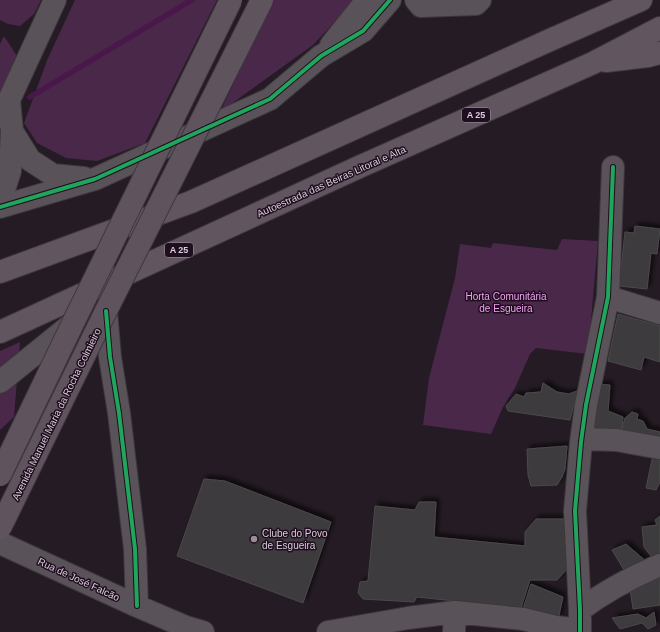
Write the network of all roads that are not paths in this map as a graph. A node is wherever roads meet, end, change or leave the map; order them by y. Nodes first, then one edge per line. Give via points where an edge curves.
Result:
1 (55, 0) edge
2 (232, 0) edge
3 (262, 0) edge
4 (367, 0) edge
5 (390, 0) edge
6 (416, 0) edge
7 (480, 0) edge
8 (610, 0) edge
9 (641, 0) edge
10 (660, 28) edge
11 (550, 40) junction
12 (660, 53) edge
13 (321, 56) junction
14 (593, 63) junction
15 (7, 116) edge
16 (613, 167) dead end
17 (95, 179) junction
18 (0, 202) edge
19 (0, 207) edge
20 (0, 272) edge
21 (608, 297) junction
22 (106, 311) junction
23 (660, 313) edge
24 (73, 323) junction
25 (0, 332) edge
26 (0, 382) edge
27 (582, 439) junction
28 (660, 448) edge
29 (0, 475) edge
30 (0, 528) edge
31 (0, 544) edge
32 (660, 565) edge
33 (137, 606) junction
34 (455, 622) edge
35 (579, 624) edge
36 (203, 632) edge
37 (328, 632) edge

1 - 15 street
2 - 24 main road, bridge
3 - 22 main road, Avenida Manuel Maria da Rocha Colmieiro, bridge
4 - 13 street
5 - 13 street via 363,31
6 - 7 street via 421,6 476,4
8 - 11 highway
9 - 11 highway
10 - 14 highway, Autoestrada das Beiras Litoral e Alta / A 25
11 - 20 highway via 191,202
12 - 14 highway
13 - 17 street via 270,99
14 - 25 highway, Autoestrada das Beiras Litoral e Alta / A 25
15 - 17 street via 30,160 53,175
15 - 18 street via 10,171
16 - 21 street
17 - 19 street
21 - 23 street
21 - 27 street via 586,405
22 - 30 main road, Avenida Manuel Maria da Rocha Colmieiro, bridge
22 - 33 street via 135,549
24 - 26 street
24 - 29 main road, bridge
27 - 28 street via 616,440
27 - 35 street via 575,511
31 - 33 street, Rua de José Falcão
32 - 35 street via 597,597
33 - 36 street, Rua de José Falcão
34 - 35 street via 523,619 556,627
34 - 37 street via 408,618

